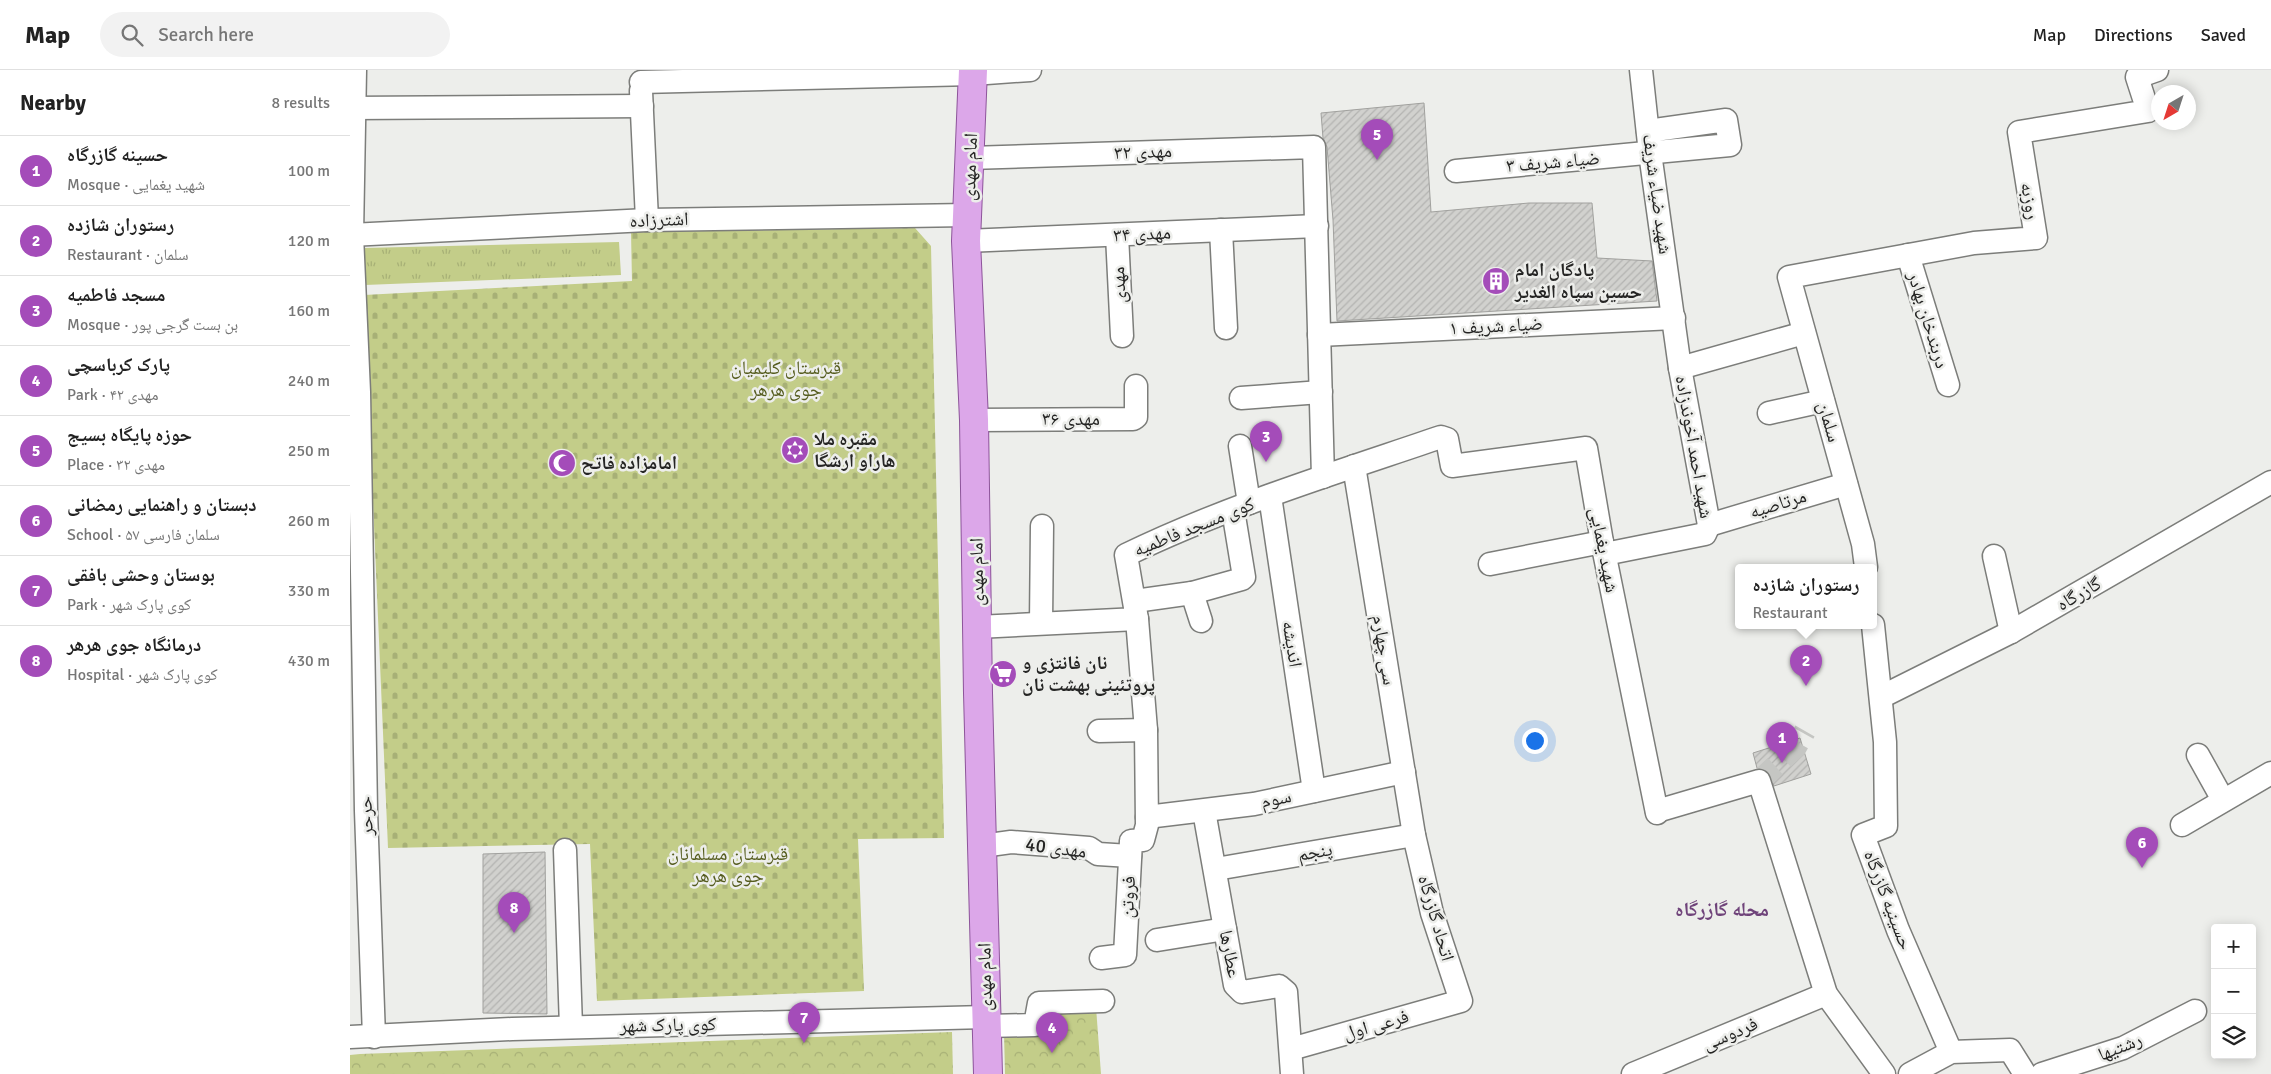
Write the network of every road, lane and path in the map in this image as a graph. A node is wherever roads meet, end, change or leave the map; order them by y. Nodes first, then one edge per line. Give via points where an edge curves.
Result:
1 (355, 70) edge
2 (1030, 70) edge
3 (1641, 70) edge
4 (973, 72) edge
5 (2143, 72) edge
6 (887, 73) edge
7 (804, 74) edge
8 (718, 75) edge
9 (641, 76) edge
10 (642, 106) junction
11 (352, 108) edge
12 (1648, 130) junction
13 (1650, 153) junction
14 (970, 158) junction
15 (1456, 171) dead end
16 (968, 214) junction
17 (647, 220) junction
18 (1317, 226) junction
19 (1221, 230) junction
20 (351, 235) edge
21 (1116, 235) junction
22 (966, 241) junction
23 (1908, 255) junction
24 (1789, 277) joint
25 (1674, 318) junction
26 (1226, 328) dead end
27 (1804, 333) junction
28 (1319, 334) junction
29 (1122, 336) dead end
30 (1680, 368) junction
31 (1948, 385) dead end
32 (1136, 386) dead end
33 (354, 392) edge
34 (1321, 392) junction
35 (1241, 398) dead end
36 (1823, 401) junction
37 (1769, 413) dead end
38 (974, 420) junction
39 (1447, 439) joint
40 (1240, 446) dead end
41 (1354, 466) junction
42 (1323, 477) junction
43 (2271, 482) edge
44 (1846, 484) junction
45 (355, 492) edge
46 (1250, 503) junction
47 (1709, 525) junction
48 (1042, 526) dead end
49 (1603, 548) junction
50 (1994, 556) dead end
51 (1490, 564) dead end
52 (1866, 564) edge
53 (1192, 593) junction
54 (1136, 610) junction
55 (1201, 621) dead end
56 (1041, 623) junction
57 (977, 627) junction
58 (1873, 629) edge
59 (2011, 632) junction
60 (356, 648) edge
61 (1881, 697) junction
62 (1146, 730) junction
63 (1099, 731) dead end
64 (2198, 755) dead end
65 (1404, 772) junction
66 (2271, 772) edge
67 (1314, 791) junction
68 (2224, 800) junction
69 (1204, 810) junction
70 (1147, 821) junction
71 (2182, 826) dead end
72 (1414, 834) junction
73 (982, 846) junction
74 (565, 850) dead end
75 (1130, 856) junction
76 (1216, 869) junction
77 (1225, 929) junction
78 (1157, 940) dead end
79 (1101, 958) dead end
80 (1826, 994) junction
81 (1102, 1001) dead end
82 (1461, 1001) joint
83 (2195, 1011) dead end
84 (986, 1022) junction
85 (572, 1027) junction
86 (350, 1037) edge
87 (374, 1037) junction
88 (1291, 1049) junction
89 (1951, 1052) junction
90 (988, 1074) edge
91 (1292, 1074) edge
92 (1633, 1074) edge
93 (1884, 1074) edge
94 (1910, 1074) edge
95 (2025, 1074) edge
96 (2042, 1074) edge

1 - 11 street, حرحر
2 - 4 street
3 - 12 street, شهید ضیاء شریف
4 - 6 street
4 - 14 main road, امام مهدی
5 - 23 street, روزبه via 2148,111 2018,132 2036,238 1974,243
6 - 7 street
7 - 8 street
8 - 9 street
9 - 10 street
10 - 11 street
10 - 17 street
11 - 20 street, حرحر
12 - 13 street, شهید ضیاء شریف
12 - 13 street, ضیاء شریف ۳ via 1726,120 1730,145
13 - 15 street, ضیاء شریف ۳
13 - 25 street, شهید ضیاء شریف
14 - 16 main road, امام مهدی
14 - 18 street, مهدی ۳۲ via 1312,145 1315,149
16 - 17 street, اشترزاده
16 - 22 main road, امام مهدی
17 - 20 street, اشترزاده
18 - 19 street, مهدی ۳۴
18 - 28 street
19 - 21 street, مهدی ۳۴
19 - 26 street
20 - 33 street, حرحر
21 - 22 street, مهدی ۳۴
21 - 29 street, مهدی
22 - 38 main road, امام مهدی
23 - 24 street, روزبه
23 - 31 street, دربندخان بهادر
24 - 27 street, سلمان
25 - 28 street, ضیاء شریف ۱
25 - 30 street, شهید احمد آخوندزاده
27 - 30 street
27 - 36 street, سلمان
28 - 34 street
30 - 47 street, شهید احمد آخوندزاده
32 - 38 street, مهدی ۳۶ via 1136,417 1133,419
33 - 45 street, حرحر
34 - 35 street
34 - 42 street
36 - 37 street
36 - 44 street, سلمان
38 - 57 main road, امام مهدی
39 - 41 street, کوی مسجد فاطمیه via 1441,437
39 - 49 street, شهید یغمایی via 1452,466 1586,448
40 - 46 street
41 - 42 street, کوی مسجد فاطمیه
41 - 65 street, سی چهارم
42 - 46 street, کوی مسجد فاطمیه
43 - 59 street, گازرگاه
44 - 47 street, مرتاصیه
44 - 52 street, سلمان
45 - 60 street, حرحر
46 - 53 street via 1244,577 1240,581
46 - 54 street, کوی مسجد فاطمیه via 1162,537 1126,555
46 - 67 street, اندیشه
47 - 49 street, شهید احمد آخوندزاده via 1705,534
48 - 56 street
49 - 51 street
49 - 80 street, شهید یغمایی via 1657,812 1759,781
50 - 59 street
53 - 54 street
53 - 55 street
54 - 56 street
54 - 62 street
56 - 57 street
57 - 73 main road, امام مهدی
58 - 61 street
59 - 61 street, گازرگاه
60 - 87 street, حرحر
61 - 89 street, حسینیه گازرگاه via 1886,826 1863,835 1898,930
62 - 63 street
62 - 70 street
64 - 68 street
65 - 67 street, سوم
65 - 72 street, سی چهارم
66 - 68 street
67 - 69 street, سوم via 1254,804
68 - 71 street
69 - 70 street, سوم
69 - 76 street, عطارها
70 - 75 street, فروتن via 1143,840 1131,841
72 - 76 street, پنجم
72 - 82 street, اتحاد گازرگاه via 1432,913
73 - 75 street, مهدی 40 via 1011,842 1089,848 1098,854
73 - 84 main road, امام مهدی
74 - 85 street
75 - 79 street, فروتن via 1126,954
76 - 77 street, عطارها
77 - 78 street
77 - 88 street, عطارها via 1239,989 1242,992 1279,986 1286,992
80 - 92 street, فردوسی
80 - 93 street
81 - 84 street, کوی پارک شهر via 1039,1003 1035,1025
82 - 88 street, فرعی اول
83 - 96 street, رشتیها via 2123,1048
84 - 85 street, کوی پارک شهر
84 - 90 main road, امام مهدی
85 - 87 street, کوی پارک شهر
86 - 87 street, کوی پارک شهر
88 - 91 street
89 - 94 street
89 - 95 street via 2010,1050

